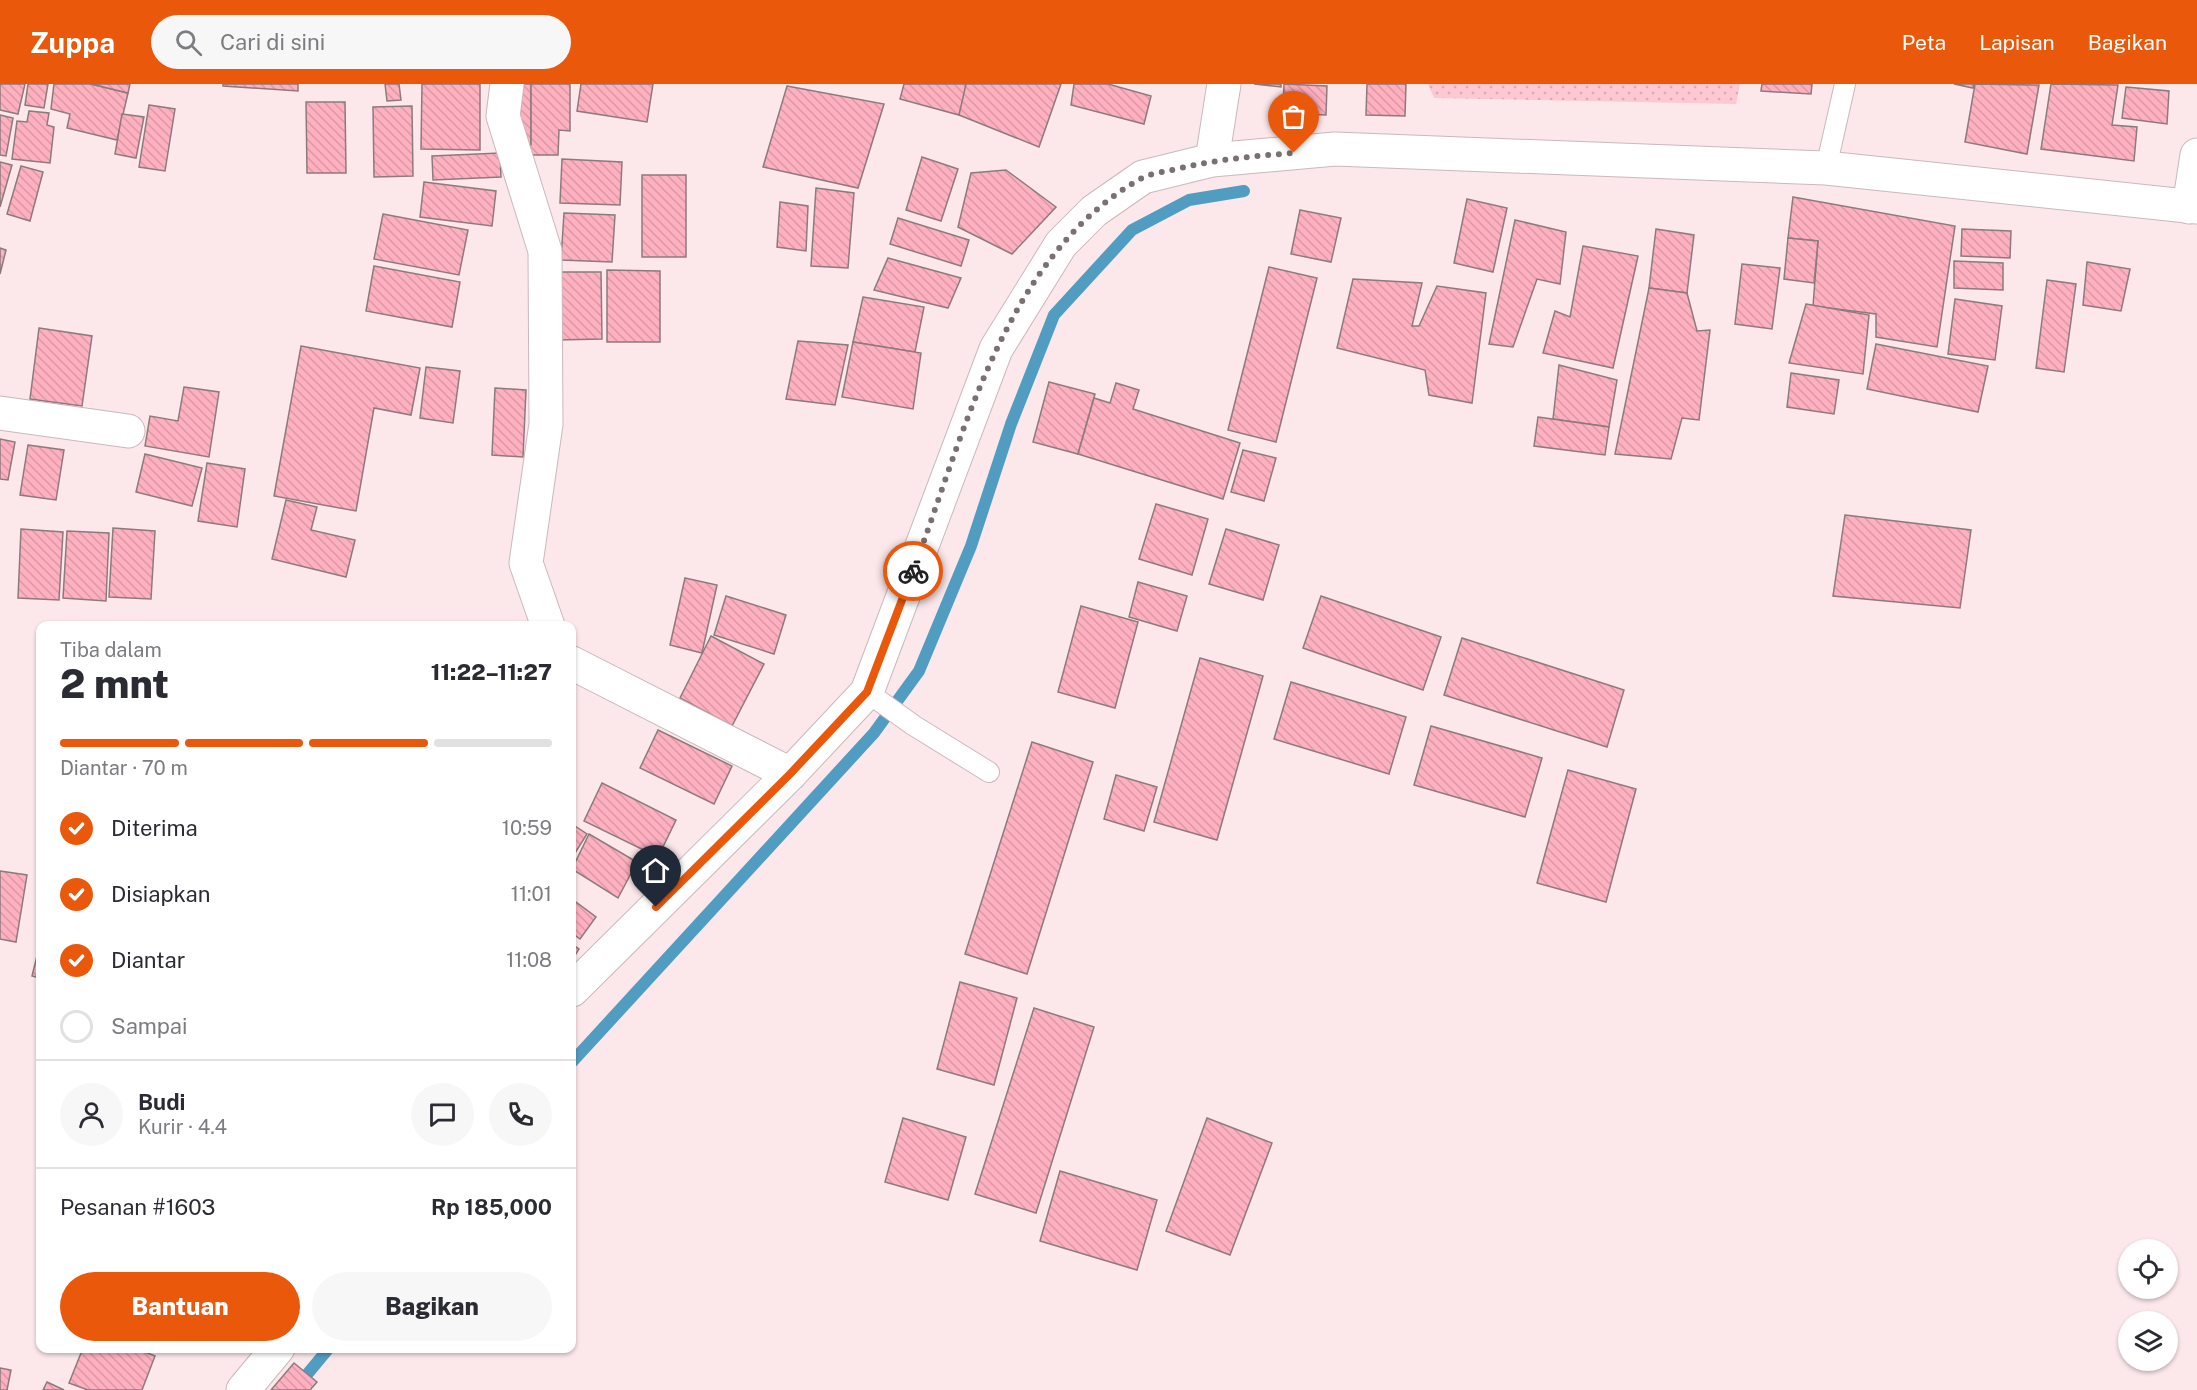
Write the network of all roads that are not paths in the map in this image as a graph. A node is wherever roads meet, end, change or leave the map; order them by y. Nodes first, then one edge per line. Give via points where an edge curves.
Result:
1 (507, 84) edge
2 (1224, 84) edge
3 (1845, 84) edge
4 (2197, 155) edge
5 (1212, 160) junction
6 (1826, 168) junction
7 (2193, 207) edge
8 (0, 413) edge
9 (129, 431) dead end
10 (546, 621) edge
11 (576, 665) edge
12 (874, 698) junction
13 (989, 772) dead end
14 (790, 774) junction
15 (576, 986) edge
16 (274, 1353) edge
17 (243, 1390) edge

1 - 10 main road via 503,116 545,251 546,424 526,563
2 - 5 main road
3 - 6 lane
4 - 7 main road
5 - 6 main road via 1335,149
5 - 12 main road via 1143,177 1094,211 1061,244 1020,307 976,396
6 - 7 main road
8 - 9 main road
11 - 14 main road
12 - 13 lane
12 - 14 main road
14 - 15 main road
16 - 17 main road

